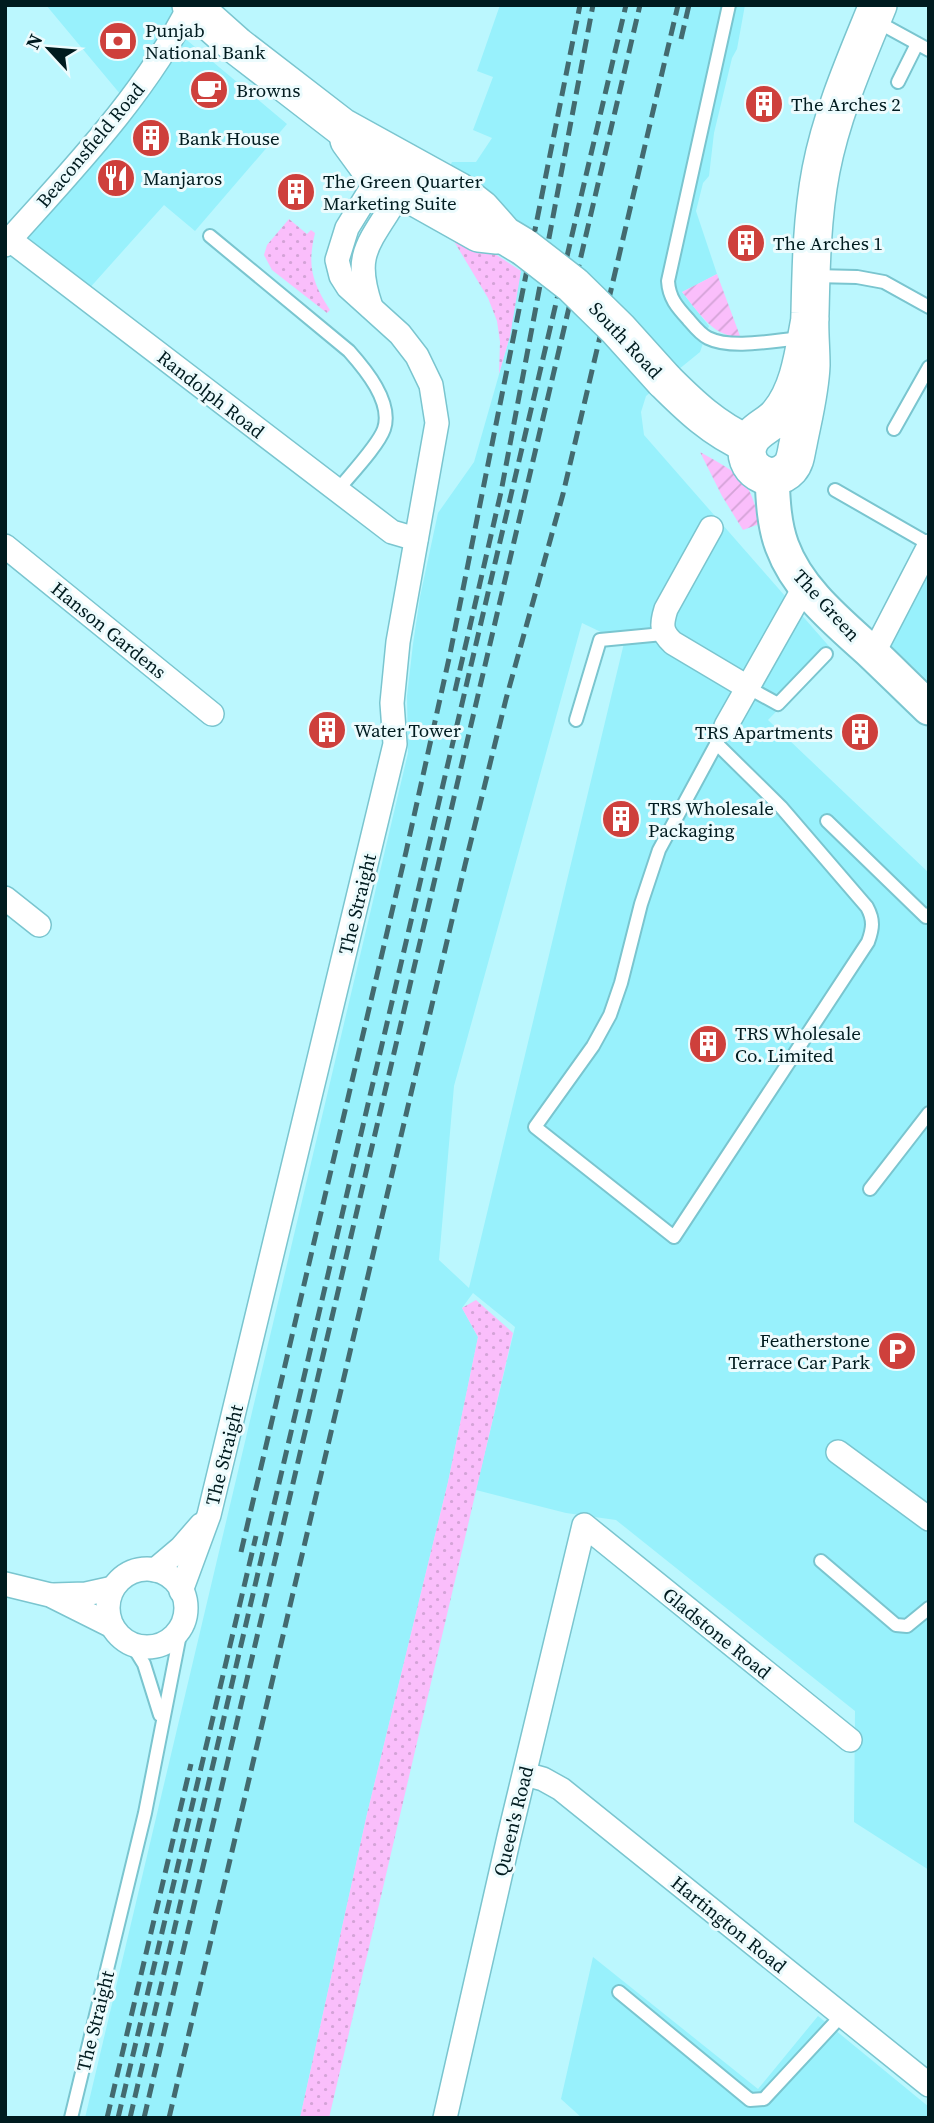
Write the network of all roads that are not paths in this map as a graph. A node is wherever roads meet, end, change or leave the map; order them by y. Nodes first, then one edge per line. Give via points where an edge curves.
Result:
1 (191, 5) edge
2 (729, 5) edge
3 (875, 12) edge
4 (923, 47) edge
5 (898, 82) dead end
6 (385, 169) junction
7 (210, 236) dead end
8 (7, 240) edge
9 (514, 241) junction
10 (811, 276) junction
11 (929, 307) edge
12 (808, 328) junction
13 (929, 367) edge
14 (894, 429) dead end
15 (757, 435) junction
16 (797, 447) junction
17 (772, 478) junction
18 (337, 491) junction
19 (835, 491) dead end
20 (711, 528) dead end
21 (416, 539) junction
22 (929, 545) edge
23 (5, 547) edge
24 (805, 586) junction
25 (663, 634) junction
26 (826, 654) dead end
27 (873, 654) junction
28 (747, 687) junction
29 (929, 708) edge
30 (212, 713) dead end
31 (576, 720) dead end
32 (721, 735) junction
33 (827, 821) dead end
34 (5, 898) edge
35 (929, 914) edge
36 (39, 925) dead end
37 (929, 1113) edge
38 (870, 1189) dead end
39 (838, 1452) dead end
40 (209, 1515) junction
41 (929, 1519) edge
42 (584, 1525) joint
43 (821, 1561) dead end
44 (155, 1570) junction
45 (5, 1584) edge
46 (113, 1588) junction
47 (181, 1591) junction
48 (50, 1595) junction
49 (929, 1608) edge
50 (182, 1624) junction
51 (112, 1626) junction
52 (131, 1643) junction
53 (162, 1718) junction
54 (850, 1740) dead end
55 (525, 1774) junction
56 (619, 1992) dead end
57 (842, 2015) junction
58 (929, 2085) edge
59 (71, 2118) edge
60 (445, 2118) edge

1 - 6 main road, South Road via 342,127
1 - 8 street, Beaconsfield Road via 128,103
2 - 12 lane via 669,293 699,332 720,342 731,344
3 - 4 lane
3 - 10 main road via 821,170
4 - 5 lane
6 - 9 main road, South Road via 479,233
6 - 9 main road, South Road via 458,191
6 - 21 street, The Straight via 363,281 371,307 417,356 435,400 436,436
7 - 18 lane via 349,351 383,403 384,430
8 - 18 street, Randolph Road
9 - 15 main road, South Road, bridge via 573,285 708,422 727,435
10 - 11 lane via 884,282
10 - 12 main road
12 - 15 main road via 789,398 779,415
12 - 16 main road via 811,368
13 - 14 lane
15 - 16 main road via 780,428
15 - 17 main road via 747,455 752,466
16 - 17 main road via 792,465
17 - 24 street, The Green via 781,546
18 - 21 street, Randolph Road via 392,532
19 - 22 lane
20 - 25 street via 666,609
21 - 40 street, The Straight via 393,685 392,760
22 - 27 street
23 - 30 street, Hanson Gardens
24 - 27 street, The Green
24 - 28 street
25 - 28 street
25 - 31 lane via 600,640
26 - 28 lane via 778,704
27 - 29 street, The Green
28 - 32 street
32 - 32 lane via 659,850 610,1015 535,1127 674,1237 873,929 867,907
33 - 35 lane via 926,917
34 - 36 street
37 - 38 lane
39 - 41 street
40 - 44 street, The Straight
40 - 47 street, The Straight
42 - 54 street, Gladstone Road
42 - 55 street, Queen's Road
43 - 49 lane via 896,1625 907,1626
44 - 46 street via 132,1572
44 - 47 street via 166,1574
45 - 48 street
46 - 48 street
46 - 51 street via 108,1600
47 - 50 street via 185,1601
48 - 51 street
50 - 52 street via 157,1645
50 - 53 lane, The Straight
51 - 52 street
52 - 53 lane, The Straight via 144,1664
53 - 59 lane, The Straight via 145,1813
55 - 57 street, Hartington Road via 561,1789
55 - 60 street, Queen's Road
56 - 57 lane via 750,2100 764,2099
57 - 58 street, Hartington Road

